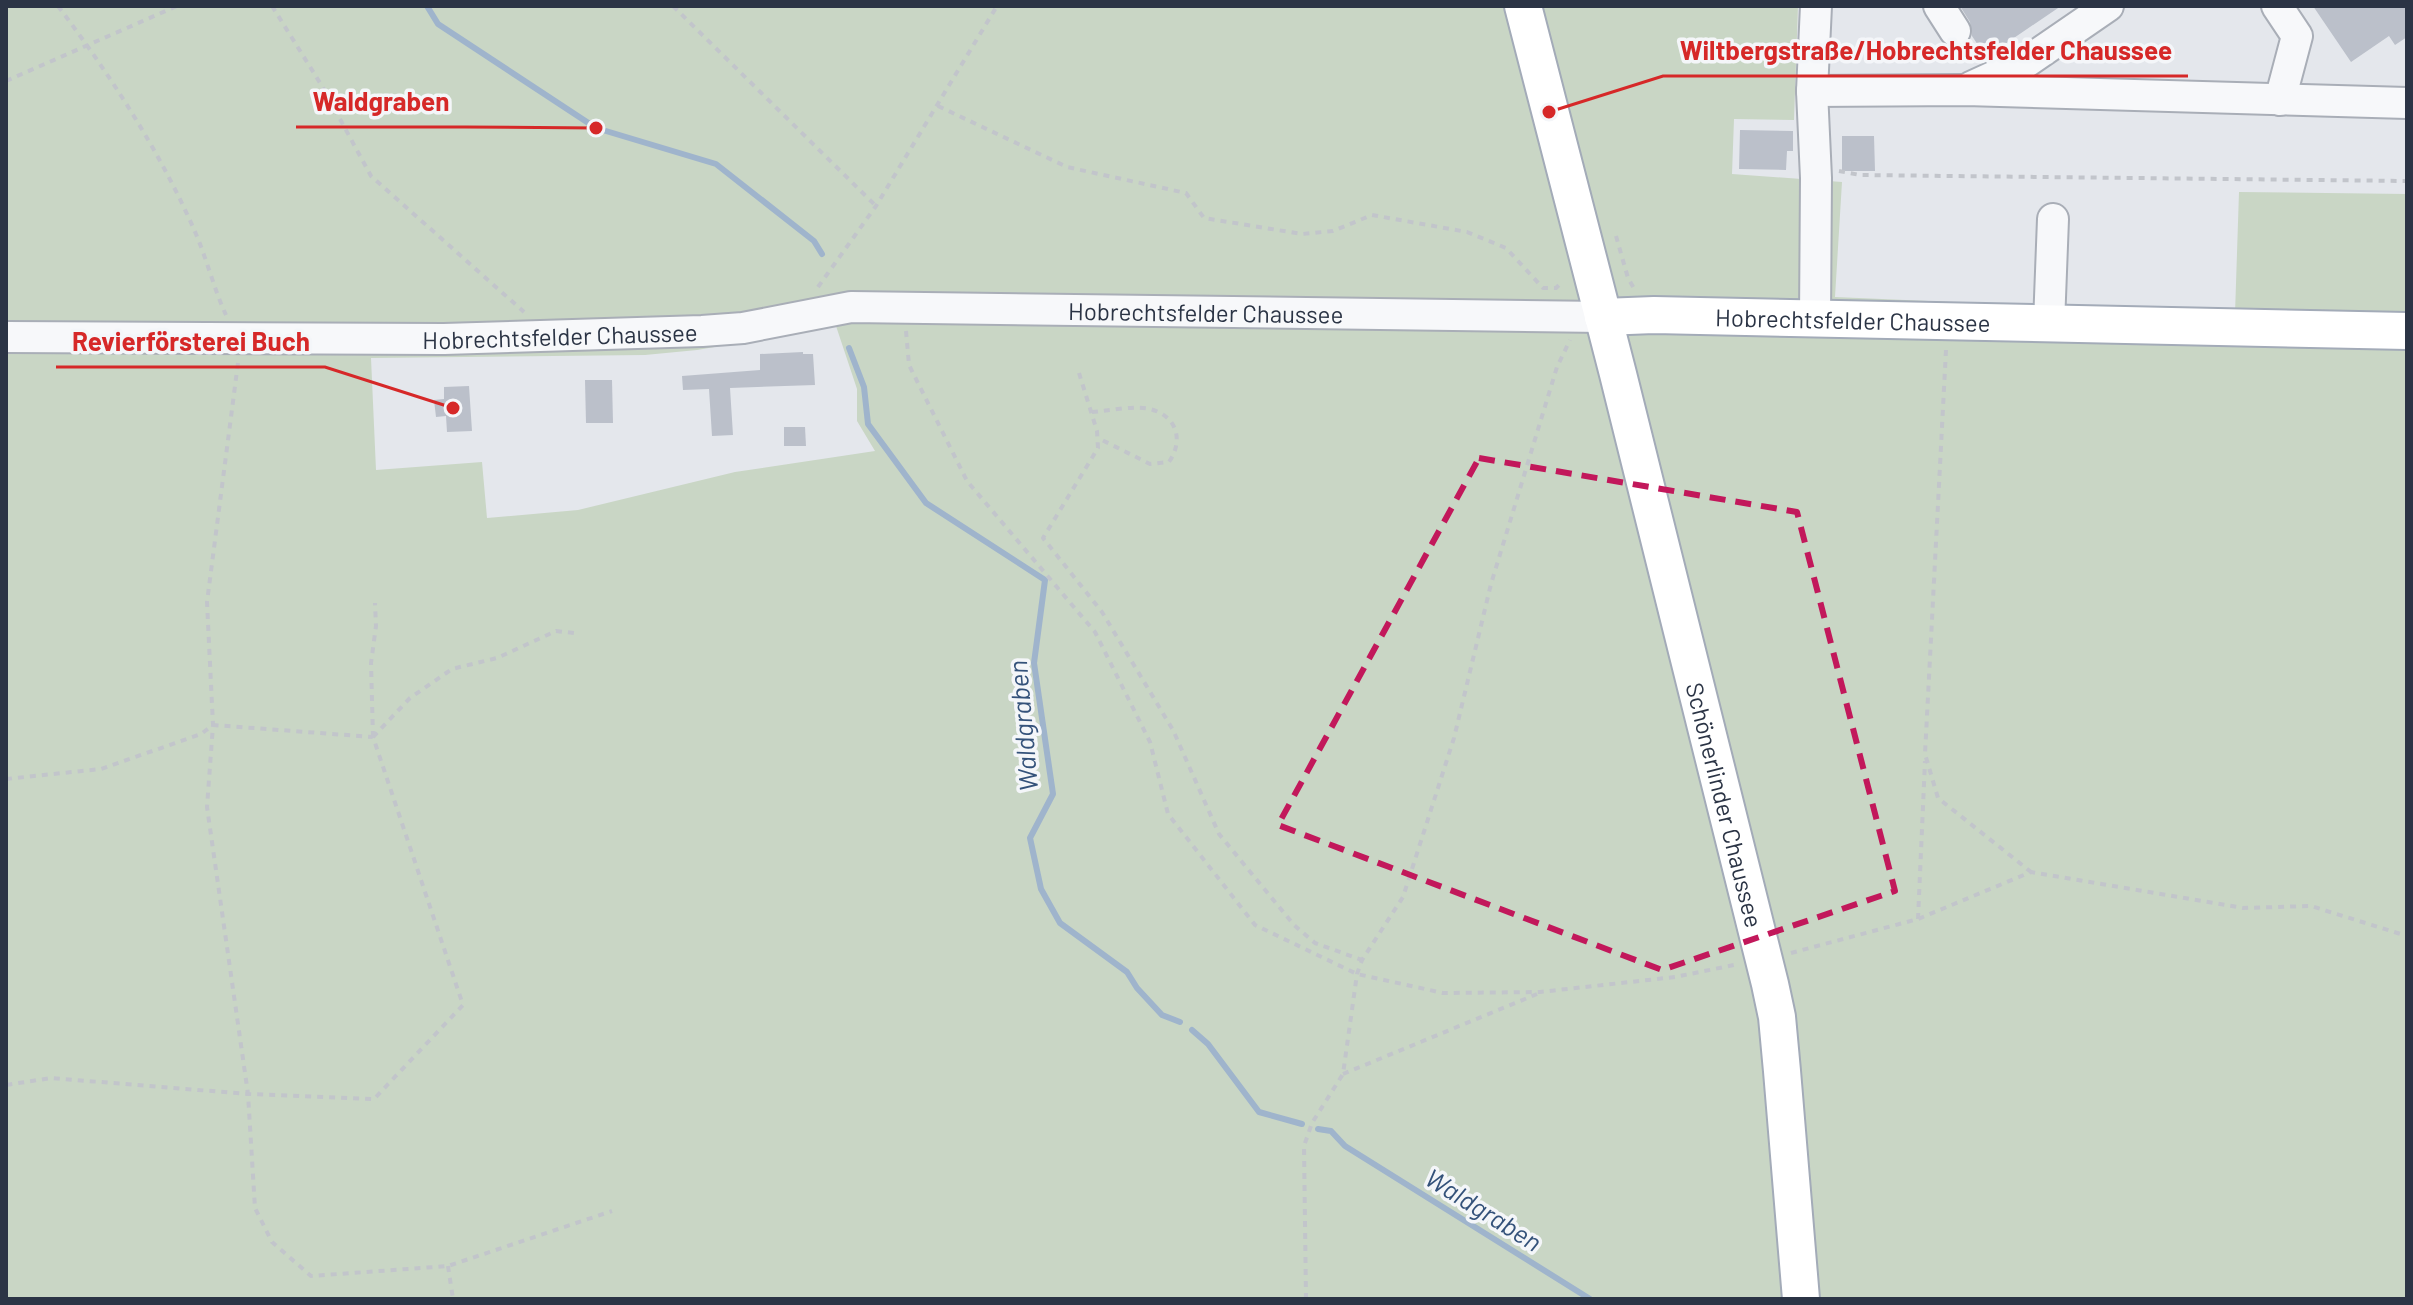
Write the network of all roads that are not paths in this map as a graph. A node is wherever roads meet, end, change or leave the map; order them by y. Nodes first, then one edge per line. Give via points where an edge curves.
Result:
1 (1523, 6) edge
2 (1816, 6) edge
3 (2108, 6) edge
4 (2277, 6) edge
5 (1966, 90) junction
6 (1812, 91) junction
7 (2280, 100) junction
8 (2407, 103) edge
9 (2053, 219) dead end
10 (1815, 319) junction
11 (2049, 324) junction
12 (1588, 326) junction
13 (2407, 331) edge
14 (6, 337) edge
15 (1801, 1299) edge

1 - 12 main road, Schönerlinder Chaussee
2 - 6 street
3 - 5 street via 2028,61
4 - 7 street via 2297,36
5 - 6 street
5 - 7 street
6 - 10 street
7 - 8 street
9 - 11 street
10 - 11 main road, Hobrechtsfelder Chaussee
10 - 12 main road, Hobrechtsfelder Chaussee via 1640,316
11 - 13 main road, Hobrechtsfelder Chaussee
12 - 14 street, Hobrechtsfelder Chaussee via 1542,318 851,307 730,330 535,337
12 - 15 main road, Schönerlinder Chaussee via 1777,1017

